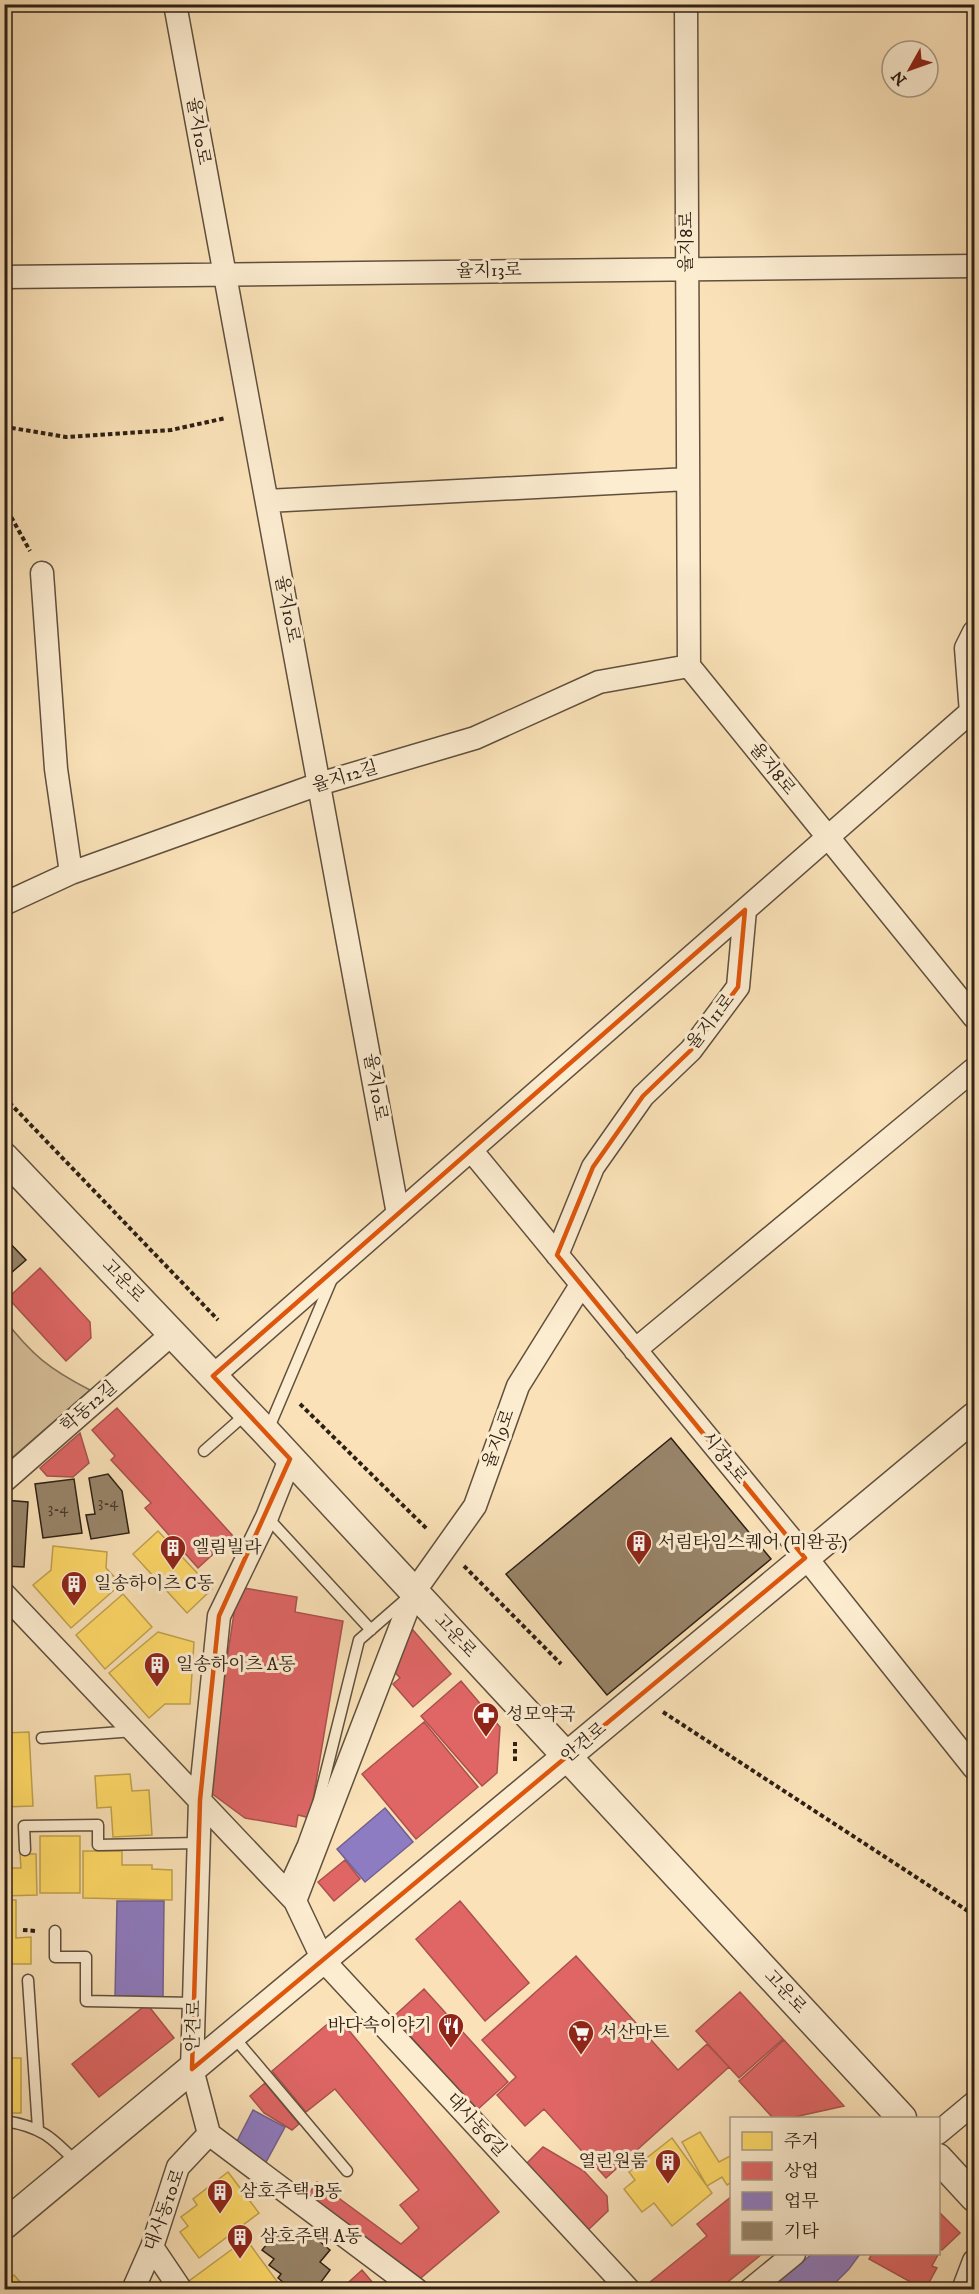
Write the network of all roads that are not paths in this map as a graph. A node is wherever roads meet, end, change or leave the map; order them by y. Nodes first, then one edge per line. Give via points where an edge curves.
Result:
1 (175, 4) edge
2 (686, 4) edge
3 (975, 266) edge
4 (687, 269) junction
5 (225, 274) junction
6 (4, 277) edge
7 (688, 479) junction
8 (267, 501) junction
9 (42, 573) road end
10 (975, 632) edge
11 (688, 666) junction
12 (973, 711) edge
13 (319, 784) junction
14 (828, 838) junction
15 (71, 873) junction
16 (4, 904) edge
17 (745, 910) junction
18 (975, 1017) edge
19 (975, 1069) edge
20 (471, 1150) junction
21 (4, 1157) edge
22 (398, 1214) junction
23 (557, 1255) junction
24 (336, 1268) junction
25 (581, 1285) junction
26 (173, 1334) junction
27 (635, 1350) junction
28 (213, 1376) junction
29 (247, 1412) junction
30 (975, 1417) edge
31 (267, 1433) junction
32 (204, 1450) dead end
33 (290, 1459) junction
34 (4, 1481) edge
35 (267, 1516) junction
36 (805, 1558) junction
37 (414, 1592) junction
38 (4, 1594) edge
39 (371, 1630) junction
40 (134, 1731) junction
41 (42, 1738) dead end
42 (971, 1755) edge
43 (568, 1757) junction
44 (200, 1800) junction
45 (198, 1843) junction
46 (25, 1850) dead end
47 (289, 1895) junction
48 (55, 1931) dead end
49 (323, 1960) junction
50 (28, 1980) dead end
51 (194, 2003) junction
52 (232, 2036) junction
53 (192, 2069) junction
54 (975, 2103) edge
55 (901, 2117) edge
56 (4, 2121) edge
57 (38, 2129) junction
58 (940, 2132) edge
59 (209, 2134) junction
60 (940, 2159) edge
61 (78, 2164) junction
62 (347, 2171) dead end
63 (975, 2197) edge
64 (4, 2225) edge
65 (152, 2247) junction
66 (792, 2255) edge
67 (975, 2261) edge
68 (133, 2289) edge
69 (181, 2289) edge
70 (417, 2289) edge
71 (629, 2289) edge
72 (750, 2289) edge
73 (963, 2289) edge

1 - 5 street, 율지10로
2 - 4 street, 율지8로
3 - 4 street, 율지13로
4 - 5 street, 율지13로
4 - 7 street, 율지8로
5 - 6 street, 율지13로
5 - 8 street, 율지10로
7 - 8 street
7 - 11 street, 율지8로
8 - 13 street, 율지10로
9 - 15 street via 57,769
10 - 12 street via 966,648
11 - 13 street, 율지12길 via 600,682 475,738
11 - 14 street, 율지8로
12 - 14 street
13 - 15 street, 율지12길
13 - 22 street, 율지10로
14 - 17 street
14 - 18 street, 율지8로
15 - 16 street, 율지12길
17 - 20 street
17 - 23 street, 율지11로 via 738,987 691,1050 643,1096 592,1167
19 - 27 street
20 - 22 street
20 - 23 street, 시장2로
21 - 26 street, 고운로
22 - 24 street
23 - 25 street, 시장2로
24 - 28 street
24 - 31 lane
25 - 27 street, 시장2로
25 - 37 street, 율지9로 via 518,1386 475,1506
26 - 28 street, 고운로
26 - 34 street, 학동12길
27 - 36 street, 시장2로
28 - 29 street, 고운로
29 - 31 street, 고운로
29 - 32 lane
30 - 36 street, 안견로
31 - 33 street, 고운로
33 - 35 street, 안견로
33 - 37 street, 고운로
35 - 39 lane
35 - 44 street, 안견로 via 219,1616
36 - 42 street, 시장2로
36 - 43 street, 안견로
37 - 39 lane
37 - 43 street, 고운로
37 - 47 street, 율지9로
38 - 40 street, 대사동6길
39 - 47 lane via 359,1640 319,1800
40 - 41 lane
40 - 44 street, 대사동6길
43 - 49 street, 안견로
43 - 55 street, 고운로
44 - 45 street, 안견로
44 - 47 street, 대사동6길
45 - 46 lane via 98,1845 98,1825 24,1826
45 - 51 street, 안견로
47 - 49 street, 대사동6길
48 - 51 lane via 55,1957 86,1957 86,2001
49 - 52 street, 안견로
49 - 71 street, 대사동6길
50 - 57 lane
51 - 53 street, 안견로
52 - 53 street, 안견로
52 - 62 lane
53 - 59 street
53 - 61 street, 안견로
54 - 58 street
56 - 57 lane
57 - 61 lane
59 - 65 street, 대사동10로 via 178,2167
59 - 70 street
60 - 63 street
61 - 64 street, 안견로
65 - 68 street, 대사동10로
65 - 69 street
66 - 72 street
67 - 73 street

